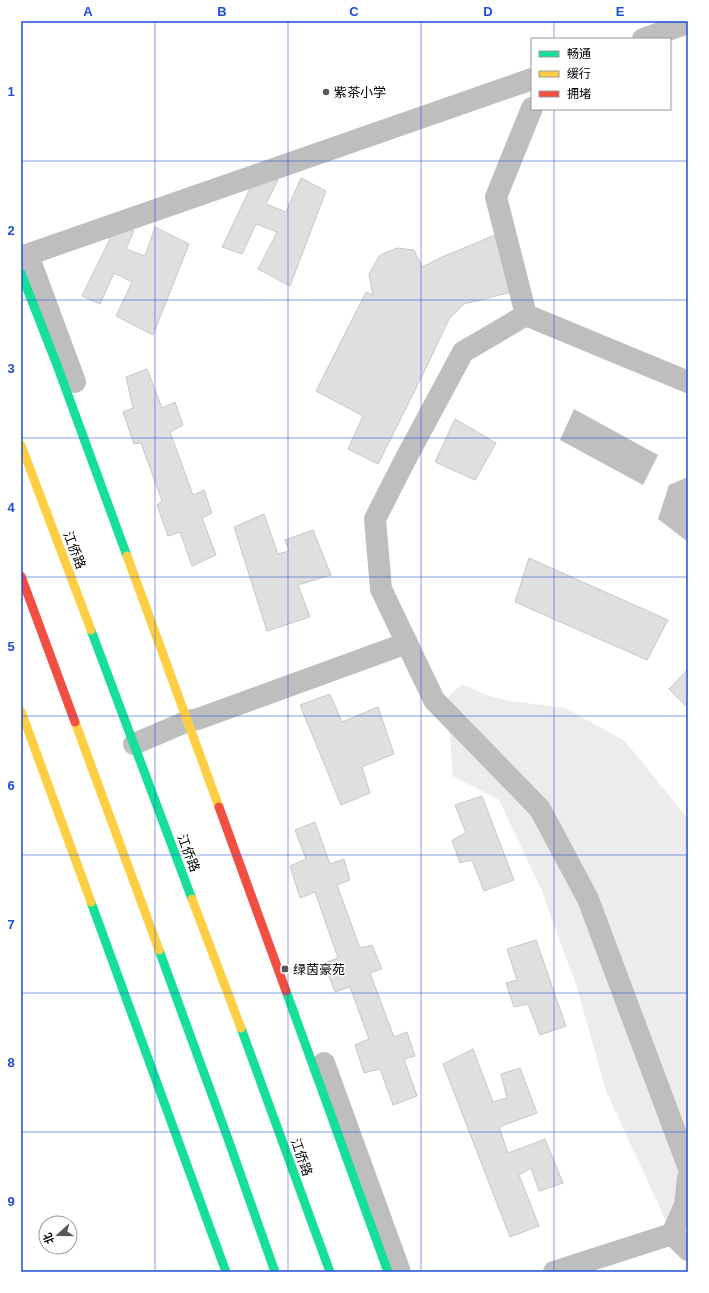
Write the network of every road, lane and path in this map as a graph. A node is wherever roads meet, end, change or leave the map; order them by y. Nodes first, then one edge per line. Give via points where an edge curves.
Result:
1 (688, 23) edge
2 (646, 38) edge
3 (531, 79) edge
4 (531, 110) edge
5 (23, 262) edge
6 (526, 314) junction
7 (688, 382) edge
8 (21, 445) edge
9 (21, 576) edge
10 (407, 643) junction
11 (21, 711) edge
12 (193, 720) junction
13 (134, 744) junction
14 (688, 1166) edge
15 (688, 1178) edge
16 (672, 1234) junction
17 (688, 1250) edge
18 (226, 1272) edge
19 (275, 1272) edge
20 (330, 1272) edge
21 (388, 1272) edge
22 (400, 1272) edge
23 (554, 1272) edge

1 - 2 street
3 - 5 street
4 - 6 street via 496,198
5 - 12 street
6 - 7 street
6 - 10 street via 463,352 375,520 381,589
8 - 13 main road, 江侨路
9 - 19 main road
10 - 12 street
10 - 14 street via 434,700 540,809 588,899
11 - 18 main road
12 - 13 street
12 - 21 main road
12 - 22 street
13 - 20 main road, 江侨路
15 - 16 street via 685,1205
16 - 17 street
16 - 23 street

